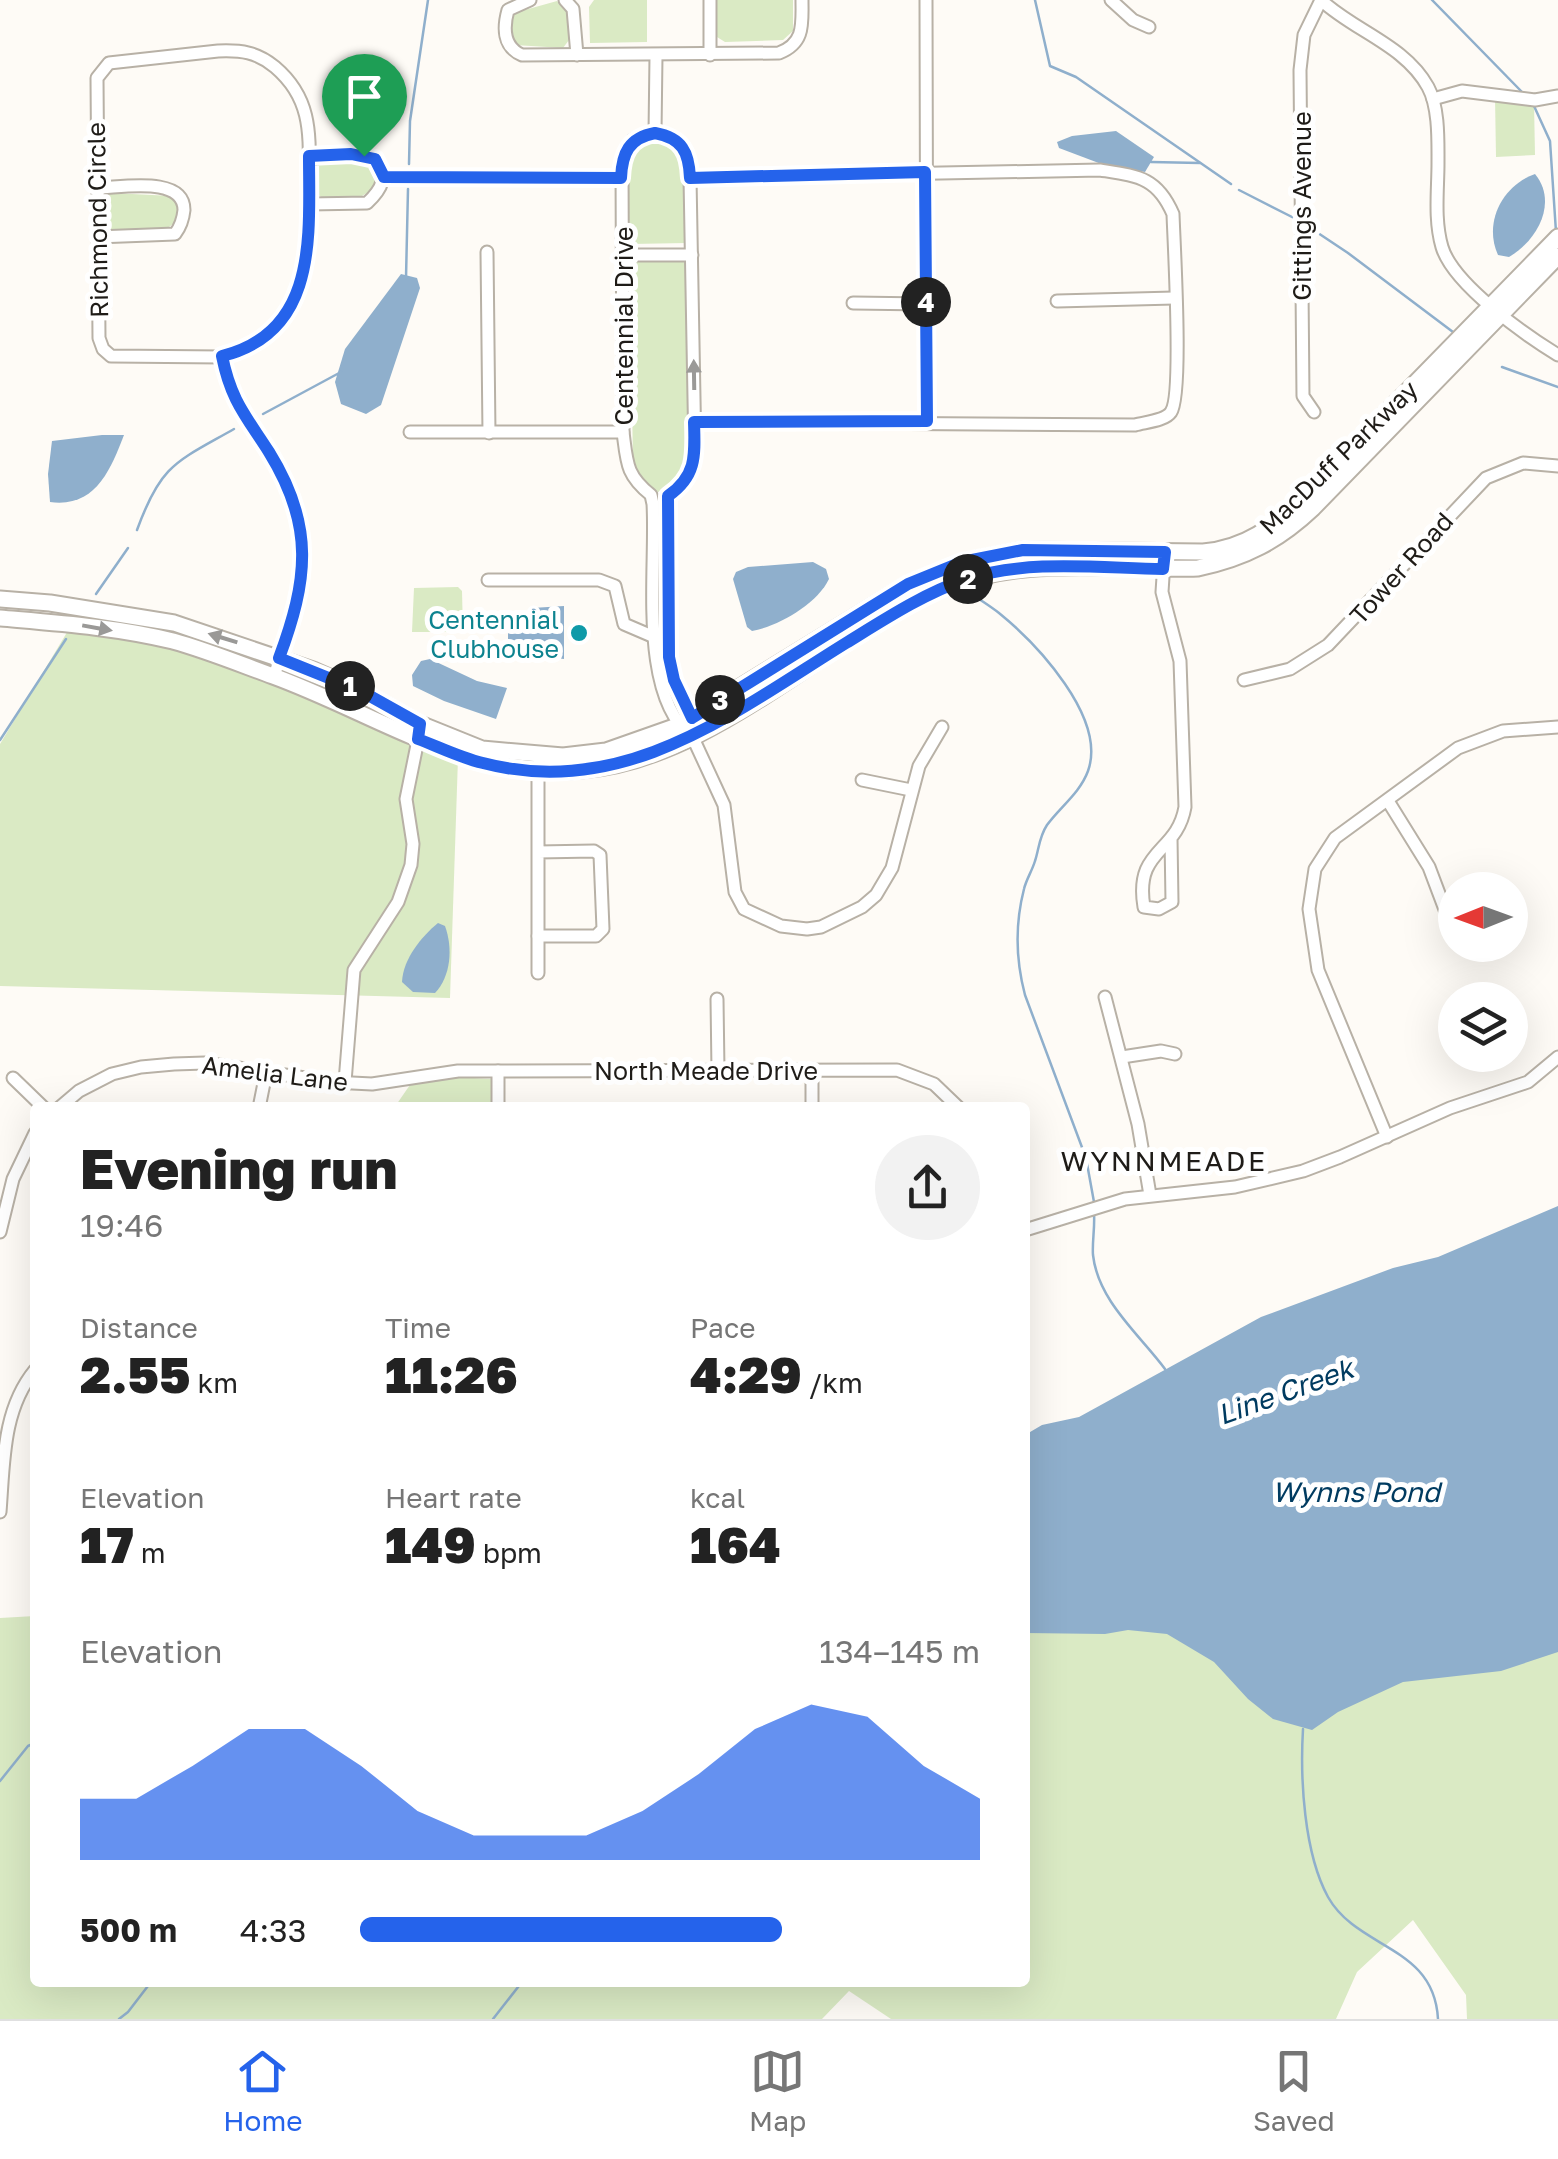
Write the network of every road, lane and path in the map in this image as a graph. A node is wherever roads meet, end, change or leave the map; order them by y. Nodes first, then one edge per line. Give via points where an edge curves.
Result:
1 (530, 0) edge
2 (565, 0) edge
3 (710, 0) edge
4 (802, 0) edge
5 (926, 0) edge
6 (1111, 0) edge
7 (1321, 0) edge
8 (1148, 27) dead end
9 (710, 54) junction
10 (577, 55) junction
11 (656, 56) junction
12 (1558, 96) edge
13 (1433, 99) junction
14 (655, 133) junction
15 (309, 156) junction
16 (925, 172) junction
17 (384, 177) junction
18 (621, 178) junction
19 (690, 178) junction
20 (96, 188) junction
21 (309, 204) junction
22 (97, 236) junction
23 (1558, 237) edge
24 (487, 252) dead end
25 (692, 255) junction
26 (624, 256) junction
27 (1558, 256) edge
28 (1174, 298) junction
29 (1058, 301) dead end
30 (853, 303) dead end
31 (926, 304) junction
32 (1497, 309) junction
33 (222, 356) junction
34 (1558, 356) edge
35 (1314, 412) dead end
36 (927, 421) junction
37 (694, 422) junction
38 (410, 432) dead end
39 (489, 432) junction
40 (623, 432) junction
41 (1558, 466) edge
42 (651, 495) junction
43 (668, 496) junction
44 (1164, 561) junction
45 (488, 580) dead end
46 (0, 599) edge
47 (0, 618) edge
48 (662, 639) junction
49 (279, 658) junction
50 (274, 676) junction
51 (1244, 680) dead end
52 (684, 722) junction
53 (942, 727) dead end
54 (1558, 727) edge
55 (419, 731) junction
56 (693, 738) junction
57 (539, 763) junction
58 (862, 780) dead end
59 (911, 790) junction
60 (1388, 801) junction
61 (1171, 838) junction
62 (538, 852) junction
63 (1438, 891) edge
64 (538, 936) junction
65 (538, 973) dead end
66 (1105, 998) dead end
67 (718, 1000) dead end
68 (1176, 1054) dead end
69 (1122, 1057) junction
70 (1558, 1058) edge
71 (812, 1069) junction
72 (718, 1070) junction
73 (498, 1072) junction
74 (266, 1073) junction
75 (441, 1073) joint
76 (14, 1078) dead end
77 (345, 1082) junction
78 (38, 1102) edge
79 (66, 1102) edge
80 (260, 1102) edge
81 (498, 1102) edge
82 (812, 1102) edge
83 (954, 1102) edge
84 (1387, 1137) junction
85 (30, 1144) edge
86 (1150, 1195) junction
87 (1030, 1228) edge
88 (0, 1232) edge
89 (30, 1376) edge
90 (0, 1512) edge

1 - 10 street via 508,10 512,51
2 - 10 street via 576,20
3 - 9 street
4 - 9 street via 802,28 791,49
5 - 16 street
6 - 8 street
7 - 13 street via 1415,68
7 - 35 street, Gittings Avenue via 1304,35 1300,70 1303,396
9 - 11 street
10 - 11 street
11 - 14 street
12 - 13 street via 1528,100 1476,91
13 - 32 street via 1441,244 1454,273
14 - 18 street, Centennial Drive via 633,140
14 - 19 street via 681,144
15 - 17 street via 375,159
15 - 20 street, Richmond Circle via 302,98 250,51 109,63 95,89
15 - 21 street, Richmond Circle
16 - 19 street
16 - 28 street via 1100,170 1147,180 1165,195 1173,214
16 - 31 street
17 - 18 street
17 - 21 street via 367,203
18 - 26 street, Centennial Drive
19 - 25 street
20 - 22 street, Richmond Circle
20 - 22 street via 175,190 184,211 176,234
21 - 33 street, Richmond Circle via 306,265 292,306 256,342
22 - 33 street, Richmond Circle via 103,350 121,358
23 - 32 street, MacDuff Parkway
24 - 39 street
25 - 26 street
37 -> 25 street
26 - 40 street, Centennial Drive
27 - 32 street, MacDuff Parkway
28 - 29 street
28 - 36 street via 1176,401 1164,418 1135,425
30 - 31 street
31 - 36 street
32 - 34 street
32 - 44 street, MacDuff Parkway via 1286,533 1224,562
33 - 49 street via 235,404 278,466 299,526 303,581
36 - 37 street
37 - 43 street via 694,468
38 - 39 street
39 - 40 street
40 - 42 street, Centennial Drive via 629,473
41 - 51 street, Tower Road via 1523,463 1486,478 1328,645 1290,669
42 - 43 street
42 - 48 street, Centennial Drive
43 - 48 street, Centennial Drive
44 - 52 street, MacDuff Parkway via 1023,550 962,562 908,584
44 - 56 street, MacDuff Parkway via 1029,567 969,578 902,608
44 - 61 street via 1166,614 1182,680 1185,807
45 - 48 street via 599,580 615,586 624,624
49 -> 46 street, MacDuff Parkway via 174,623
47 -> 50 street, MacDuff Parkway via 174,642
48 - 52 street, Centennial Drive via 656,659 662,684
49 - 50 street
49 - 55 street, MacDuff Parkway via 361,691
50 - 55 street, MacDuff Parkway
52 - 56 street, Centennial Drive
52 - 57 street, MacDuff Parkway via 606,750
53 - 59 street
54 - 60 street via 1503,730 1473,740
55 - 57 street, MacDuff Parkway via 481,763
55 - 77 street via 406,799 411,864 398,902 354,970
56 - 57 street, MacDuff Parkway via 607,766
56 - 59 street via 724,805 735,892 744,910 780,926 821,927 871,901 892,868
57 - 62 street
58 - 59 street
60 - 63 street
60 - 84 street via 1326,848 1309,896 1326,994
61 - 61 street via 1147,863 1144,907 1172,902
62 - 64 street
62 - 64 street via 600,855 603,929 596,936
64 - 65 street
66 - 69 street
67 - 72 street
68 - 69 street
69 - 86 street
70 - 84 street via 1528,1082
71 - 72 street, North Meade Drive
71 - 82 street
71 - 83 street, North Meade Drive via 897,1070 934,1084
72 - 73 street, North Meade Drive
73 - 75 street, North Meade Drive
73 - 81 street
74 - 77 street, Amelia Lane
74 - 79 street, Amelia Lane via 206,1063 141,1066 112,1074
74 - 80 street
75 - 77 street, Amelia Lane via 382,1084
76 - 78 street
84 - 86 street via 1262,1182
85 - 88 street
86 - 87 street
89 - 90 street via 6,1436

